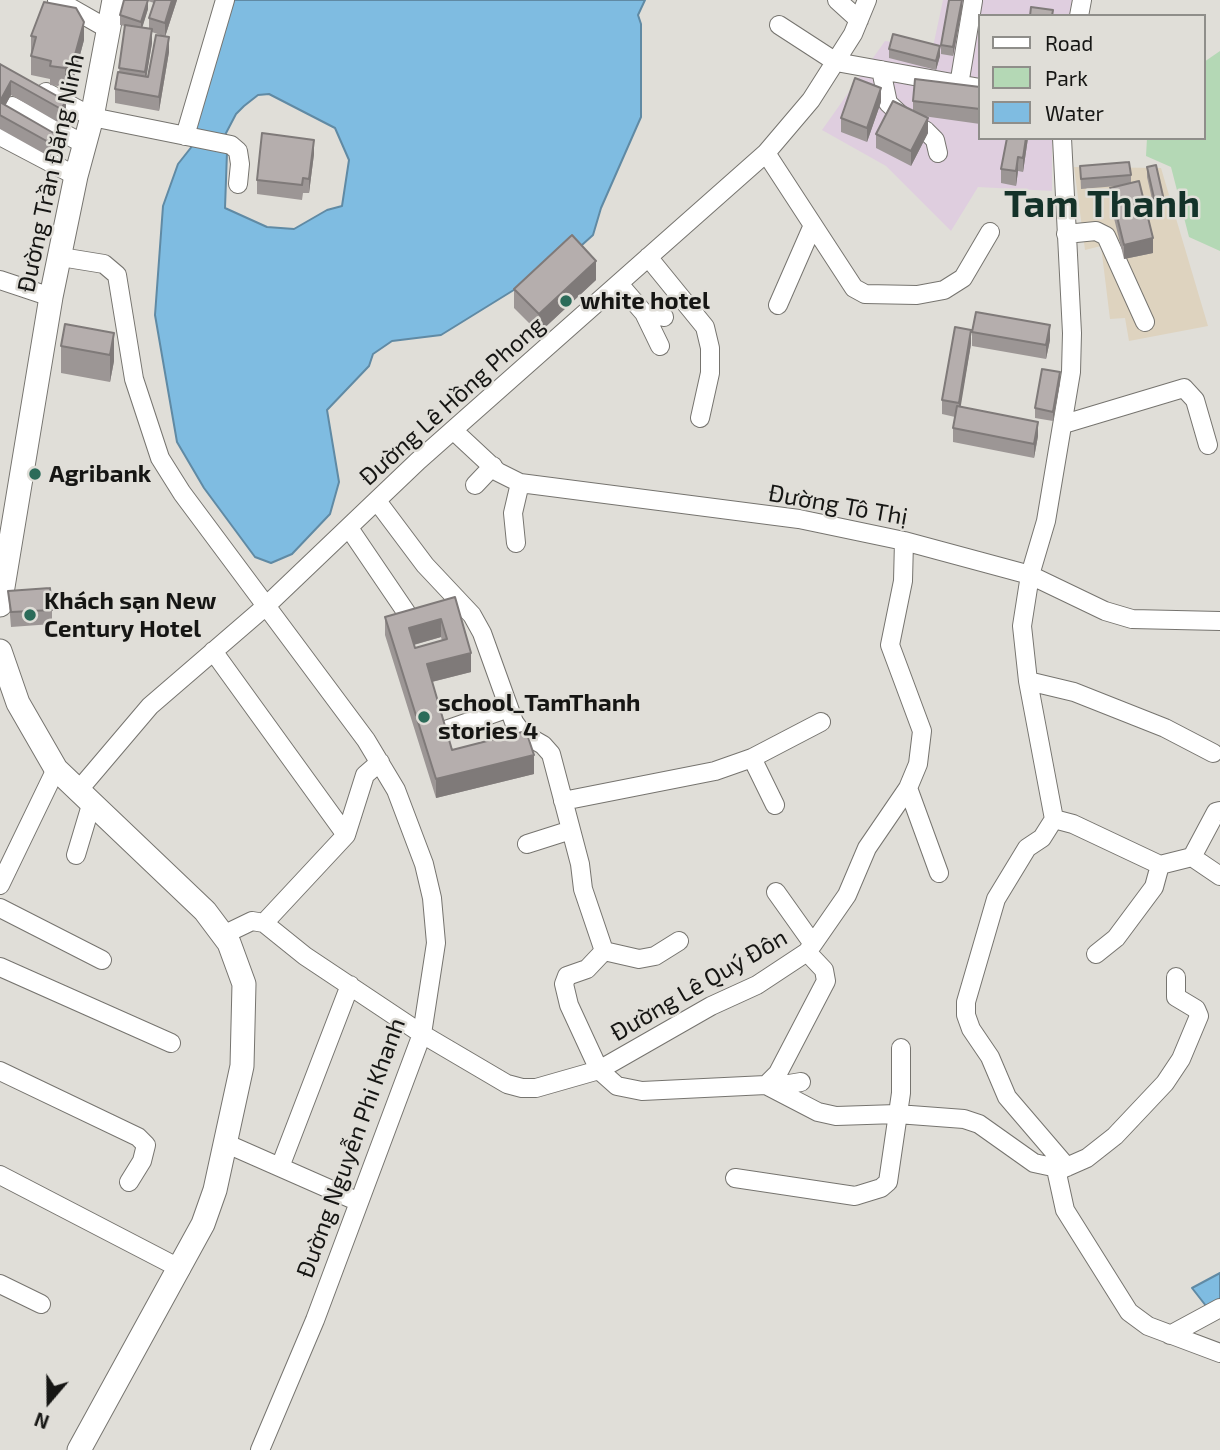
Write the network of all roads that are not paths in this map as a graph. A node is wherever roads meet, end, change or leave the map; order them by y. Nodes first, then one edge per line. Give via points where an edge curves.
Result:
1 (57, 0) edge
2 (114, 0) edge
3 (225, 0) edge
4 (837, 0) edge
5 (867, 0) edge
6 (973, 1) edge
7 (859, 20) junction
8 (779, 25) dead end
9 (108, 29) junction
10 (836, 62) junction
11 (881, 70) junction
12 (959, 85) junction
13 (34, 86) edge
14 (978, 88) edge
15 (12, 106) edge
16 (92, 117) junction
17 (0, 136) edge
18 (186, 136) junction
19 (1062, 140) edge
20 (85, 144) junction
21 (766, 153) junction
22 (939, 153) dead end
23 (76, 176) junction
24 (238, 184) dead end
25 (813, 225) junction
26 (989, 232) dead end
27 (1066, 234) junction
28 (61, 257) junction
29 (648, 257) junction
30 (0, 280) edge
31 (619, 284) junction
32 (51, 297) junction
33 (778, 305) dead end
34 (644, 313) junction
35 (664, 317) dead end
36 (1145, 322) dead end
37 (660, 346) dead end
38 (701, 418) dead end
39 (1064, 424) junction
40 (454, 431) junction
41 (1208, 444) dead end
42 (493, 467) junction
43 (520, 483) junction
44 (475, 485) dead end
45 (377, 501) junction
46 (349, 528) junction
47 (904, 541) junction
48 (516, 543) dead end
49 (1030, 575) junction
50 (0, 605) edge
51 (265, 606) junction
52 (406, 612) edge
53 (1220, 621) edge
54 (0, 651) edge
55 (213, 651) junction
56 (1028, 681) junction
57 (509, 708) junction
58 (821, 722) dead end
59 (437, 733) edge
60 (1213, 753) dead end
61 (752, 758) junction
62 (380, 762) junction
63 (56, 769) junction
64 (908, 788) junction
65 (84, 799) junction
66 (563, 801) junction
67 (775, 805) dead end
68 (1220, 811) edge
69 (1054, 819) junction
70 (571, 830) junction
71 (346, 835) junction
72 (527, 844) dead end
73 (76, 855) dead end
74 (1192, 857) junction
75 (1160, 865) junction
76 (939, 873) dead end
77 (1220, 876) edge
78 (0, 885) edge
79 (776, 892) dead end
80 (0, 908) edge
81 (264, 923) junction
82 (223, 935) junction
83 (679, 941) dead end
84 (810, 948) junction
85 (604, 951) junction
86 (1096, 954) dead end
87 (102, 960) dead end
88 (0, 967) edge
89 (1176, 977) dead end
90 (350, 985) junction
91 (422, 1034) junction
92 (171, 1044) dead end
93 (901, 1048) dead end
94 (599, 1070) junction
95 (0, 1071) edge
96 (802, 1082) dead end
97 (768, 1086) junction
98 (897, 1114) junction
99 (225, 1143) junction
100 (280, 1167) junction
101 (1062, 1168) junction
102 (0, 1175) edge
103 (735, 1178) dead end
104 (129, 1182) dead end
105 (888, 1182) junction
106 (359, 1202) junction
107 (885, 1203) dead end
108 (181, 1269) junction
109 (0, 1283) edge
110 (41, 1304) dead end
111 (1220, 1308) edge
112 (1170, 1335) junction
113 (1220, 1353) edge
114 (79, 1450) edge
115 (260, 1450) edge

1 - 9 street
2 - 9 main road, Đường Trần Đăng Ninh
3 - 18 street
4 - 7 street
5 - 7 street, Đường Lê Hồng Phong
6 - 12 street
7 - 10 street, Đường Lê Hồng Phong
8 - 10 street
9 - 16 main road, Đường Trần Đăng Ninh
10 - 11 street
10 - 21 street, Đường Lê Hồng Phong
11 - 12 street
11 - 22 street via 888,103 926,131
12 - 14 street
13 - 16 street
15 - 20 street
16 - 18 street
16 - 20 main road, Đường Trần Đăng Ninh
17 - 23 street
18 - 24 street via 232,145 240,164
19 - 27 street
20 - 23 main road, Đường Trần Đăng Ninh
21 - 25 street
21 - 29 street, Đường Lê Hồng Phong
23 - 28 main road, Đường Trần Đăng Ninh
25 - 26 street via 854,288 878,296 944,290 963,278
25 - 33 street
27 - 36 street via 1096,231 1106,236
27 - 39 street via 1072,333
28 - 32 main road, Đường Trần Đăng Ninh
28 - 51 street, Đường Nguyễn Phi Khanh via 104,264 117,275 134,379 160,458
29 - 31 street, Đường Lê Hồng Phong
29 - 38 street via 705,327 710,373
30 - 32 street
31 - 34 street
31 - 40 street, Đường Lê Hồng Phong
32 - 50 main road, Đường Trần Đăng Ninh
34 - 35 street
34 - 37 street
39 - 41 street via 1184,388 1195,400
39 - 49 street via 1046,521
40 - 42 street, Đường Tô Thị
40 - 45 street, Đường Lê Hồng Phong
42 - 43 street, Đường Tô Thị
42 - 44 street
43 - 47 street, Đường Tô Thị via 799,519
43 - 48 street via 513,513
45 - 46 street, Đường Lê Hồng Phong
45 - 57 street via 425,565 472,615
46 - 51 street, Đường Lê Hồng Phong
46 - 52 street
47 - 49 street, Đường Tô Thị
47 - 64 street, Đường Lê Quý Đôn via 903,582 890,645 922,731 918,764
49 - 53 street, Đường Tô Thị via 1132,619
49 - 56 street via 1022,626
51 - 55 street, Đường Lê Hồng Phong
51 - 62 street, Đường Nguyễn Phi Khanh
54 - 63 main road via 18,704
55 - 65 street, Đường Lê Hồng Phong via 150,706
55 - 71 street
56 - 60 street via 1074,692 1165,728
56 - 69 street
57 - 59 street
57 - 66 street via 522,733 551,754
58 - 61 street
61 - 66 street via 715,771
61 - 67 street
62 - 71 street via 365,775
62 - 91 street, Đường Nguyễn Phi Khanh via 396,790 432,898 436,943
63 - 65 main road
63 - 78 street
64 - 76 street
64 - 84 street, Đường Lê Quý Đôn via 881,824 847,895
65 - 73 street
65 - 82 main road via 205,911
66 - 70 street
68 - 74 street
69 - 75 street
69 - 101 street via 1042,838 1027,848 996,899 966,1015 1007,1097
70 - 72 street
70 - 85 street via 583,889
71 - 81 street
74 - 75 street
74 - 77 street
75 - 86 street via 1154,887 1116,938
79 - 84 street
80 - 87 street
81 - 82 street via 252,921
81 - 90 street, Đường Lê Quý Đôn
82 - 99 main road via 244,984 242,1066
83 - 85 street via 655,956 639,959
84 - 94 street, Đường Lê Quý Đôn via 757,985
84 - 97 street via 826,981
85 - 94 street via 587,969 567,976 564,984
88 - 92 street
89 - 101 street via 1176,997 1199,1016 1181,1059 1115,1136 1087,1158
90 - 91 street, Đường Lê Quý Đôn
90 - 100 street
91 - 94 street, Đường Lê Quý Đôn via 507,1084 522,1088
91 - 106 street, Đường Nguyễn Phi Khanh
93 - 98 street
94 - 97 street via 617,1086 642,1091
95 - 104 street via 138,1136 146,1144
96 - 97 street
97 - 98 street via 818,1112 836,1116
98 - 101 street via 971,1121 1034,1163
98 - 105 street
99 - 100 street
99 - 108 main road via 207,1213
100 - 106 street
101 - 112 street via 1065,1210 1129,1312
102 - 108 street
103 - 105 street via 855,1196
105 - 107 street
106 - 115 street, Đường Nguyễn Phi Khanh
108 - 114 main road
109 - 110 street
111 - 112 street
112 - 113 street

